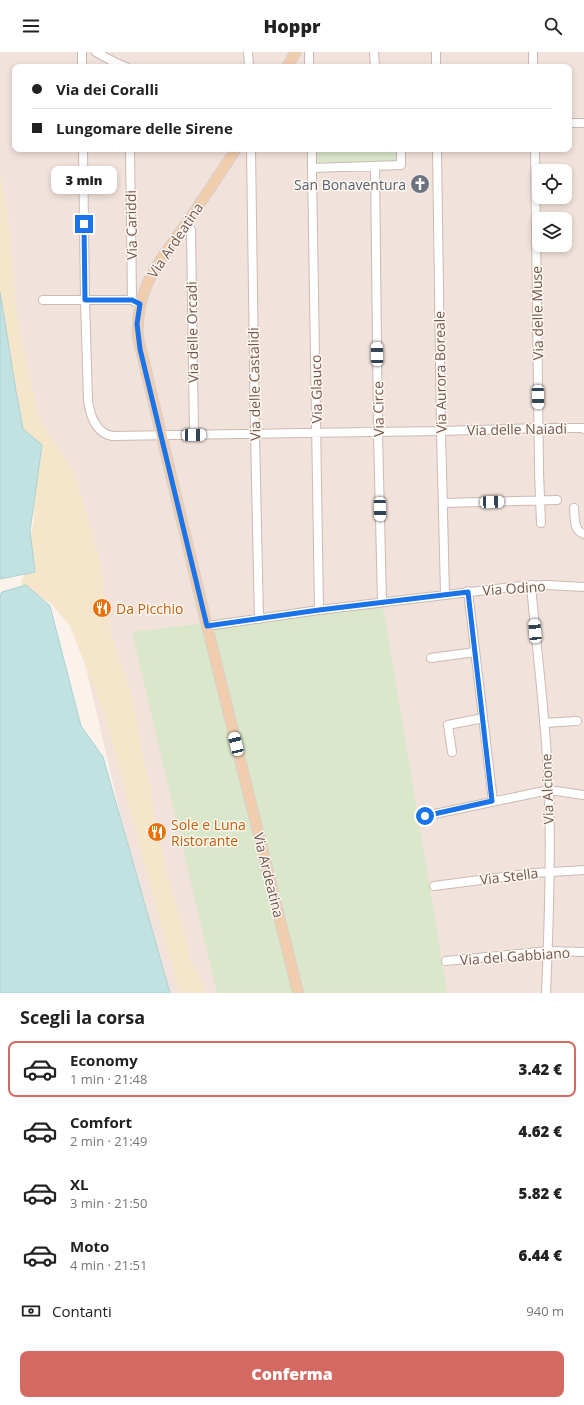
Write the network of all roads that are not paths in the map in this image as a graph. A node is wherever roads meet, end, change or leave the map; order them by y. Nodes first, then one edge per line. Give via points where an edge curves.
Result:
1 (82, 52) edge
2 (96, 52) edge
3 (248, 52) edge
4 (296, 52) edge
5 (309, 52) edge
6 (374, 52) edge
7 (436, 52) edge
8 (533, 52) edge
9 (82, 64) edge
10 (118, 64) edge
11 (249, 64) edge
12 (289, 64) edge
13 (310, 64) edge
14 (375, 64) edge
15 (436, 64) edge
16 (533, 64) edge
17 (572, 123) edge
18 (584, 123) edge
19 (83, 152) edge
20 (130, 152) edge
21 (234, 152) edge
22 (250, 152) edge
23 (312, 152) edge
24 (401, 152) edge
25 (437, 152) edge
26 (535, 152) edge
27 (375, 167) junction
28 (312, 168) junction
29 (190, 230) dead end
30 (43, 300) dead end
31 (85, 300) junction
32 (136, 302) junction
33 (539, 428) junction
34 (584, 428) edge
35 (441, 431) junction
36 (378, 432) junction
37 (316, 433) junction
38 (255, 434) junction
39 (161, 435) junction
40 (194, 435) junction
41 (540, 500) junction
42 (556, 500) dead end
43 (443, 503) junction
44 (574, 508) dead end
45 (541, 523) dead end
46 (584, 534) edge
47 (531, 585) junction
48 (584, 587) edge
49 (468, 592) junction
50 (445, 594) junction
51 (382, 602) junction
52 (319, 610) junction
53 (259, 619) junction
54 (207, 626) junction
55 (475, 652) junction
56 (431, 658) dead end
57 (483, 718) junction
58 (576, 721) dead end
59 (544, 723) junction
60 (452, 752) dead end
61 (549, 790) junction
62 (584, 795) edge
63 (492, 801) junction
64 (425, 816) dead end
65 (584, 870) edge
66 (549, 871) junction
67 (434, 886) dead end
68 (548, 951) junction
69 (584, 952) edge
70 (446, 961) dead end
71 (298, 993) edge
72 (546, 993) edge

1 - 9 street
2 - 10 street
3 - 11 street
4 - 12 main road
5 - 13 street
6 - 14 street
7 - 15 street
8 - 16 street
17 - 18 street
19 - 31 street, Via delle Naiadi
20 - 32 street, Via Cariddi
21 - 32 main road, Via Ardeatina via 161,258
22 - 38 street, Via delle Castalidi
23 - 28 street, Via Glauco
24 - 27 street via 402,165
25 - 35 street, Via Aurora Boreale
26 - 33 street, Via delle Muse
27 - 28 street
27 - 36 street, Via Circe
28 - 37 street, Via Glauco
29 - 40 street, Via delle Orcadi
30 - 31 street
31 - 32 street
31 - 39 street, Via delle Naiadi via 88,400 96,425 110,436
32 - 39 main road, Via Ardeatina via 139,343
33 - 34 street, Via delle Naiadi
33 - 35 street, Via delle Naiadi
33 - 41 street, Via delle Muse
35 - 36 street, Via delle Naiadi
35 - 43 street, Via Aurora Boreale
36 - 37 street, Via delle Naiadi
36 - 51 street, Via Circe
37 - 38 street, Via delle Naiadi
37 - 52 street, Via Glauco
38 - 40 street, Via delle Naiadi
38 - 53 street, Via delle Castalidi
39 - 40 street, Via delle Naiadi
39 - 54 main road, Via Ardeatina
41 - 42 street
41 - 43 street
41 - 45 street, Via delle Muse
43 - 50 street, Via Aurora Boreale
44 - 46 street via 576,528
47 - 48 street, Via Odino
47 - 49 street, Via Odino
47 - 59 street, Via Alcione
49 - 50 street, Via Odino
49 - 55 street
50 - 51 street, Via Odino
51 - 52 street, Via Odino
52 - 53 street, Via Odino
53 - 54 street, Via Odino
54 - 71 main road, Via Ardeatina
55 - 56 street
55 - 57 street
57 - 60 street via 448,725
57 - 63 street
58 - 59 street
59 - 61 street, Via Alcione
61 - 62 street
61 - 63 street
61 - 66 street, Via Alcione
63 - 64 street
65 - 66 street, Via Stella
66 - 67 street, Via Stella
66 - 68 street, Via Alcione
68 - 69 street, Via del Gabbiano
68 - 70 street, Via del Gabbiano
68 - 72 street, Via Alcione

